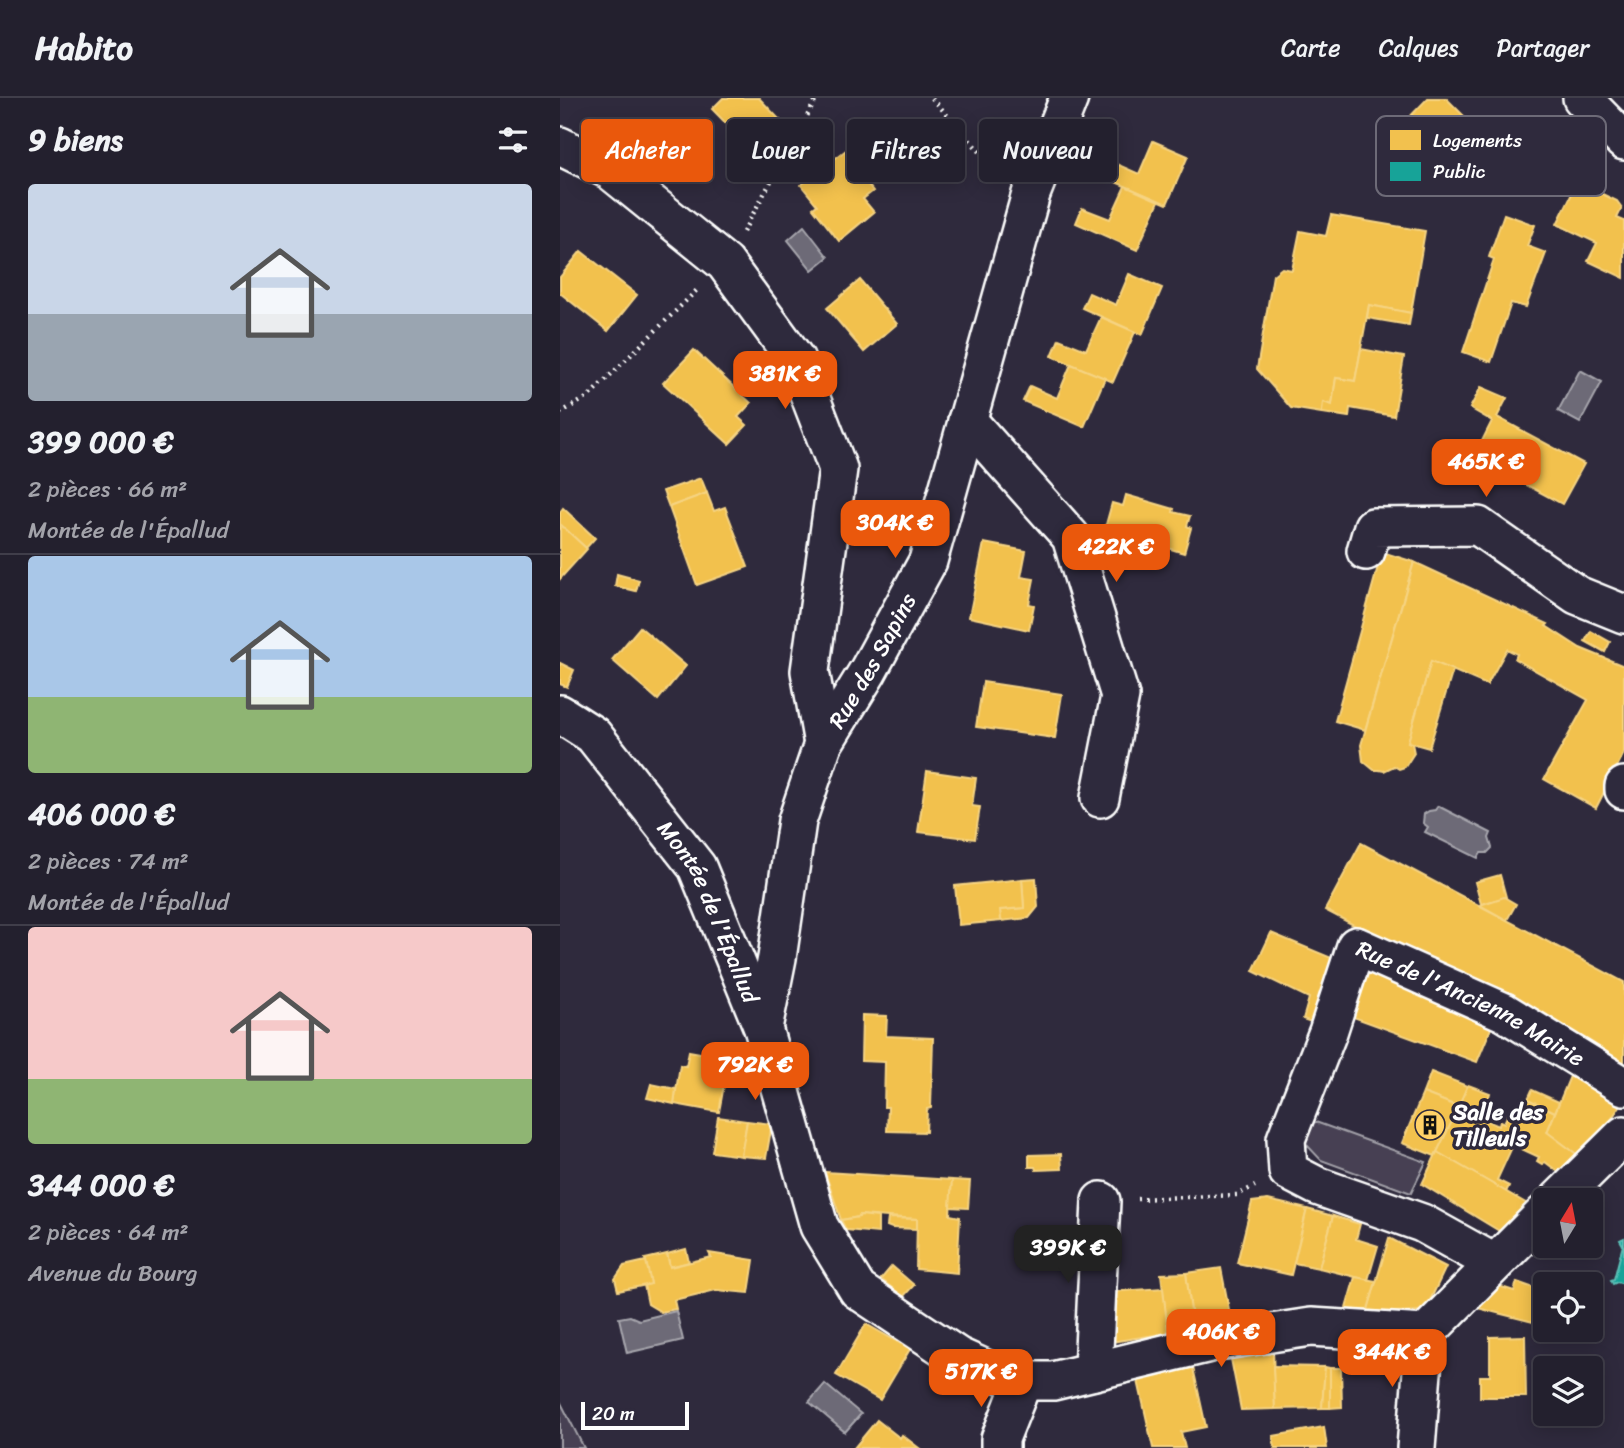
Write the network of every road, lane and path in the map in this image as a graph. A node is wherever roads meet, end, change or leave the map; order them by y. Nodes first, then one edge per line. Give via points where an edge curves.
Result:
1 (817, 98) edge
2 (932, 98) edge
3 (1069, 98) edge
4 (1582, 98) edge
5 (1600, 116) edge
6 (1606, 123) edge
7 (1624, 141) edge
8 (560, 146) edge
9 (1031, 194) junction
10 (725, 263) junction
11 (560, 413) edge
12 (967, 420) junction
13 (1366, 551) dead end
14 (1624, 614) edge
15 (560, 714) edge
16 (823, 744) junction
17 (1100, 798) dead end
18 (763, 1028) junction
19 (1624, 1086) edge
20 (1624, 1135) edge
21 (1288, 1171) junction
22 (1570, 1188) edge
23 (1101, 1201) joint
24 (1533, 1225) edge
25 (1494, 1263) junction
26 (1425, 1334) junction
27 (1093, 1371) junction
28 (1023, 1381) junction
29 (1000, 1448) edge
30 (1416, 1448) edge

1 - 10 path
2 - 9 path via 1013,188
3 - 9 street, Rue des Sapins
4 - 5 street
6 - 7 street
8 - 10 street via 611,171
9 - 12 street, Rue des Sapins
10 - 11 path via 588,397
10 - 16 street via 796,360 838,469 810,671
12 - 16 street, Rue des Sapins via 928,561
12 - 17 street via 1071,537 1120,696
13 - 14 street via 1373,527 1478,526 1577,595
15 - 18 street, Montée de l'Épallud via 593,735 697,867
16 - 18 street, Rue des Sapins via 797,821
18 - 28 street, Montée de l'Épallud via 819,1226 858,1290 957,1356
19 - 21 street, Rue de l'Ancienne Mairie via 1504,1012 1356,946 1286,1139
20 - 22 street
21 - 23 path via 1237,1195
21 - 25 street via 1422,1223
23 - 27 street
24 - 25 street
25 - 26 street
26 - 27 street, Montée de l'Épallud via 1311,1327 1218,1341
26 - 30 street
27 - 28 street, Montée de l'Épallud via 1053,1381
28 - 29 street

